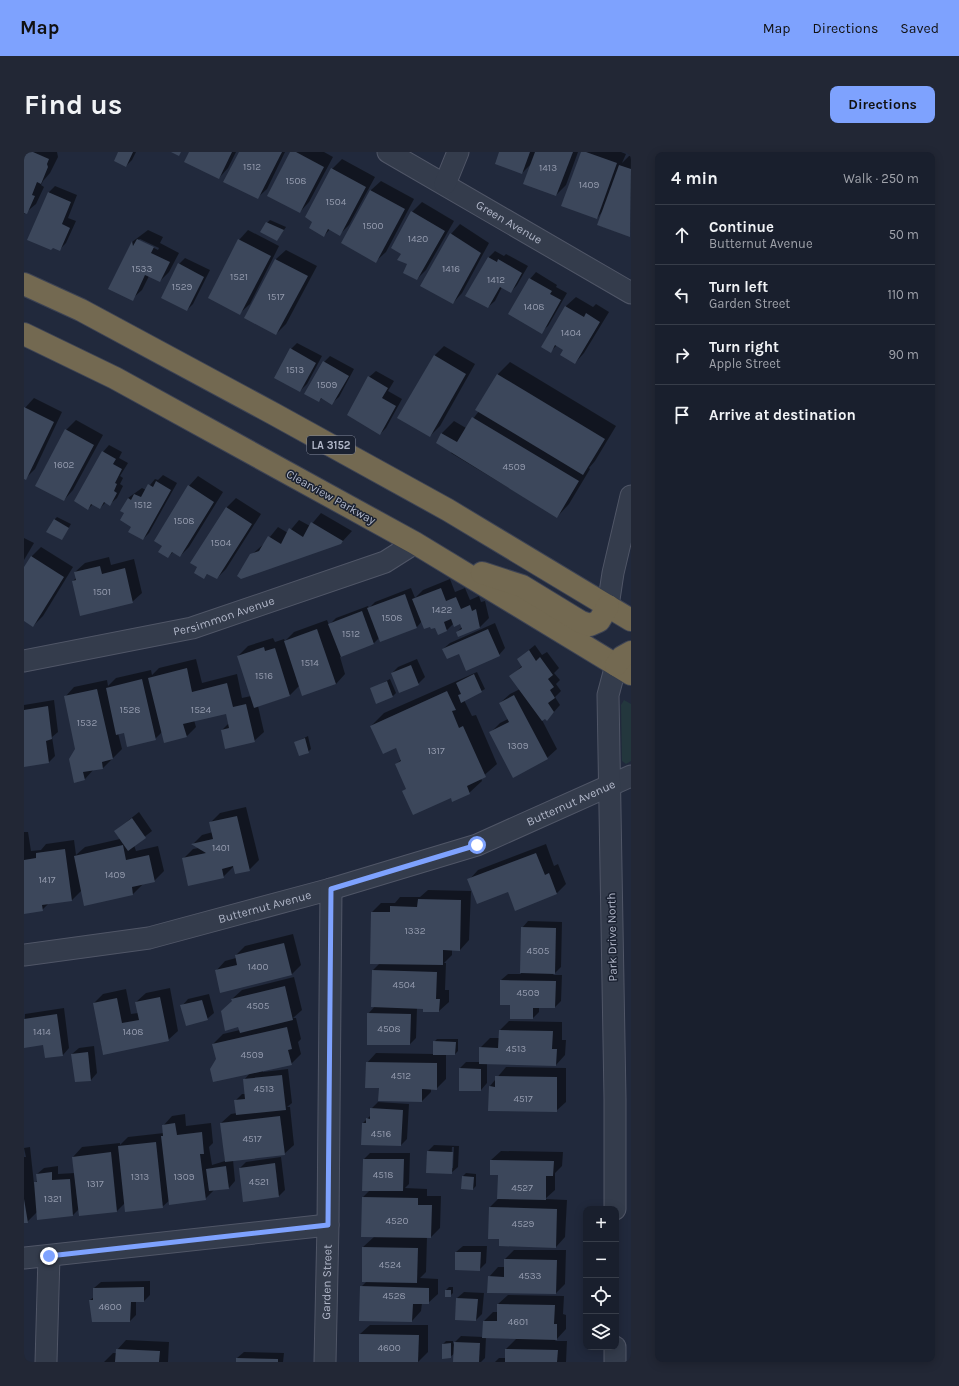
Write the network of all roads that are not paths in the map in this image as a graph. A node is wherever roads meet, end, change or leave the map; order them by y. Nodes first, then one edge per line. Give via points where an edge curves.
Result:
1 (388, 152) edge
2 (458, 152) edge
3 (445, 184) junction
4 (24, 284) edge
5 (631, 293) edge
6 (24, 334) edge
7 (631, 496) edge
8 (415, 543) junction
9 (448, 563) junction
10 (608, 606) junction
11 (631, 620) edge
12 (24, 661) edge
13 (626, 664) edge
14 (631, 776) edge
15 (608, 787) junction
16 (331, 889) junction
17 (24, 955) edge
18 (623, 1101) edge
19 (615, 1206) edge
20 (328, 1225) junction
21 (49, 1256) junction
22 (24, 1258) edge
23 (615, 1350) edge
24 (46, 1362) edge
25 (325, 1362) edge
26 (615, 1362) edge

1 - 3 street, Green Avenue
2 - 3 street
3 - 5 street, Green Avenue
4 - 10 highway, LA 3152 via 81,310 274,414 448,510
6 - 8 highway, Clearview Parkway via 115,378
7 - 10 street
8 - 9 highway, Clearview Parkway
8 - 12 street, Persimmon Avenue via 385,562 192,628
9 - 10 highway via 522,586 590,625 599,621
9 - 13 highway, Clearview Parkway
10 - 11 highway, LA 3152
13 - 15 street, Park Drive North via 608,695
14 - 15 street, Butternut Avenue
15 - 16 street, Butternut Avenue via 477,845
15 - 18 street, Park Drive North
16 - 17 street, Butternut Avenue via 149,938
16 - 20 street, Garden Street
18 - 19 street, Park Drive North
20 - 21 street
20 - 25 street, Garden Street
21 - 22 street
21 - 24 street
23 - 26 street

